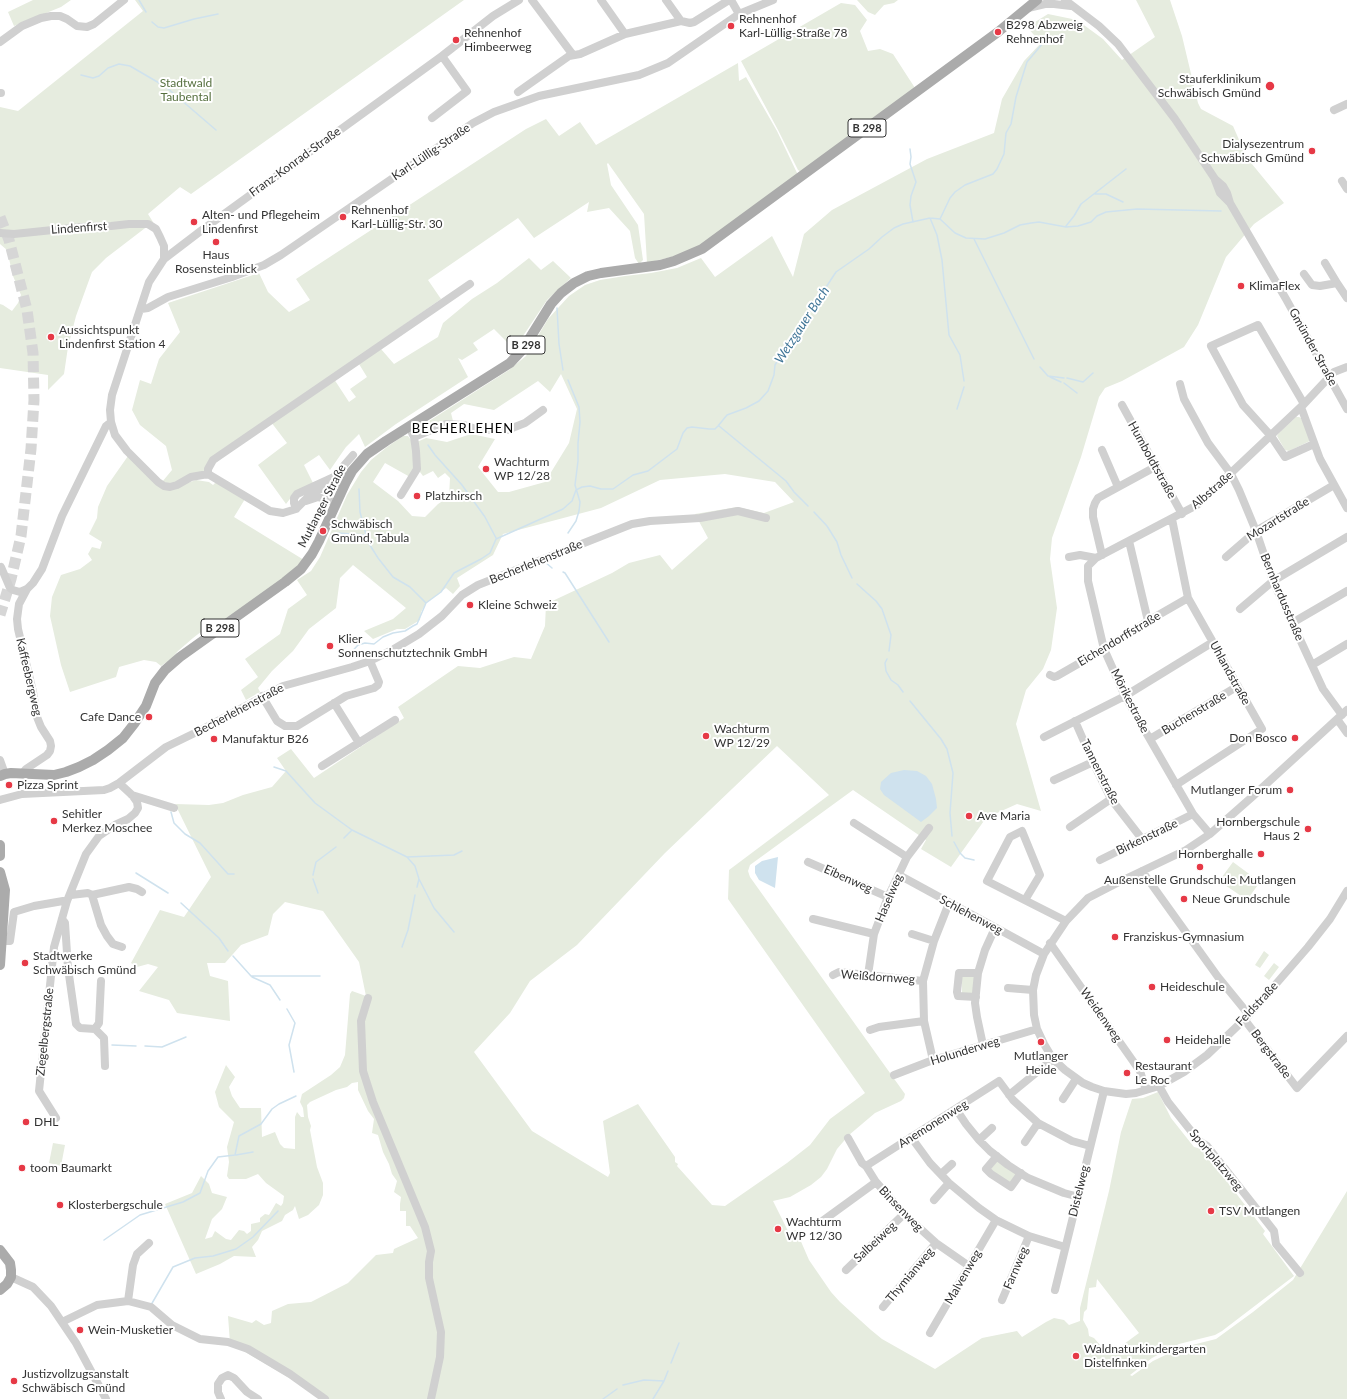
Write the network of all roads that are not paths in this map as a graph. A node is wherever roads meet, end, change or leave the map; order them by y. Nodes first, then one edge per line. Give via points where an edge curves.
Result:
1 (124, 0) edge
2 (518, 0) edge
3 (532, 0) edge
4 (602, 0) edge
5 (666, 0) edge
6 (730, 0) edge
7 (773, 0) edge
8 (1037, 0) edge
9 (1068, 3) edge
10 (1028, 8) junction
11 (739, 14) junction
12 (681, 21) junction
13 (624, 34) junction
14 (0, 42) edge
15 (573, 55) junction
16 (442, 56) junction
17 (518, 92) dead end
18 (1347, 104) edge
19 (1334, 110) dead end
20 (432, 118) dead end
21 (1342, 181) dead end
22 (1347, 189) edge
23 (0, 233) edge
24 (164, 259) junction
25 (1325, 264) dead end
26 (1304, 274) dead end
27 (1338, 283) junction
28 (470, 284) dead end
29 (1347, 298) edge
30 (141, 309) junction
31 (1347, 367) edge
32 (1332, 374) junction
33 (1180, 384) dead end
34 (1122, 405) dead end
35 (1303, 405) junction
36 (1347, 409) edge
37 (543, 410) dead end
38 (111, 422) junction
39 (408, 427) junction
40 (414, 436) junction
41 (1271, 436) junction
42 (1314, 444) junction
43 (1102, 450) dead end
44 (353, 455) dead end
45 (1155, 467) junction
46 (352, 471) junction
47 (208, 474) junction
48 (1231, 474) junction
49 (1334, 485) junction
50 (1118, 487) junction
51 (324, 488) junction
52 (401, 495) dead end
53 (337, 500) junction
54 (304, 502) junction
55 (296, 508) junction
56 (1347, 508) edge
57 (1182, 514) junction
58 (766, 518) dead end
59 (1172, 519) junction
60 (1256, 531) junction
61 (1347, 537) edge
62 (1129, 541) junction
63 (1099, 556) junction
64 (1069, 557) dead end
65 (1226, 557) dead end
66 (1, 567) dead end
67 (1273, 581) junction
68 (27, 588) junction
69 (1347, 591) edge
70 (1188, 598) junction
71 (1240, 609) dead end
72 (1148, 621) junction
73 (1292, 623) junction
74 (1213, 642) junction
75 (1347, 644) edge
76 (1104, 649) junction
77 (370, 661) junction
78 (1312, 665) junction
79 (1050, 675) dead end
80 (1238, 686) junction
81 (262, 696) junction
82 (1125, 696) junction
83 (334, 703) junction
84 (1342, 715) edge
85 (395, 720) dead end
86 (1075, 721) junction
87 (1347, 733) edge
88 (1044, 737) dead end
89 (1150, 739) junction
90 (359, 743) junction
91 (0, 760) edge
92 (1093, 762) junction
93 (322, 766) dead end
94 (22, 774) junction
95 (2, 775) edge
96 (1054, 780) dead end
97 (119, 783) junction
98 (1176, 785) junction
99 (132, 795) junction
100 (1111, 799) junction
101 (0, 800) edge
102 (174, 808) dead end
103 (1193, 814) junction
104 (854, 823) dead end
105 (1070, 827) dead end
106 (929, 828) dead end
107 (1210, 834) junction
108 (1142, 839) junction
109 (0, 845) edge
110 (0, 856) edge
111 (907, 857) junction
112 (1100, 860) dead end
113 (808, 862) dead end
114 (1142, 871) junction
115 (0, 872) edge
116 (899, 875) junction
117 (1347, 891) edge
118 (142, 892) dead end
119 (92, 895) junction
120 (888, 897) junction
121 (69, 898) junction
122 (1025, 900) junction
123 (948, 903) junction
124 (62, 919) junction
125 (812, 919) dead end
126 (1066, 921) junction
127 (995, 928) junction
128 (874, 934) junction
129 (912, 934) dead end
130 (934, 941) junction
131 (1, 942) junction
132 (1050, 943) junction
133 (122, 947) dead end
134 (1044, 954) junction
135 (0, 965) edge
136 (978, 973) junction
137 (833, 975) dead end
138 (868, 975) junction
139 (923, 980) junction
140 (101, 981) dead end
141 (1008, 988) dead end
142 (1033, 990) junction
143 (976, 997) junction
144 (368, 998) dead end
145 (1247, 1017) junction
146 (924, 1021) junction
147 (95, 1029) junction
148 (1037, 1029) junction
149 (870, 1030) dead end
150 (1347, 1036) edge
151 (982, 1045) junction
152 (1053, 1058) junction
153 (934, 1060) junction
154 (104, 1066) dead end
155 (894, 1075) dead end
156 (1076, 1079) junction
157 (1159, 1086) junction
158 (1146, 1090) junction
159 (1104, 1091) junction
160 (1009, 1095) junction
161 (1063, 1099) dead end
162 (956, 1109) junction
163 (56, 1118) dead end
164 (1038, 1123) junction
165 (992, 1128) dead end
166 (911, 1137) junction
167 (848, 1138) dead end
168 (980, 1140) junction
169 (1025, 1142) dead end
170 (1090, 1146) junction
171 (997, 1156) junction
172 (952, 1164) dead end
173 (866, 1166) junction
174 (1021, 1173) junction
175 (942, 1174) junction
176 (876, 1182) junction
177 (950, 1183) junction
178 (1079, 1196) junction
179 (934, 1200) dead end
180 (904, 1214) junction
181 (996, 1220) junction
182 (821, 1222) dead end
183 (1029, 1236) junction
184 (149, 1243) dead end
185 (936, 1243) junction
186 (1065, 1247) junction
187 (0, 1250) edge
188 (969, 1266) junction
189 (846, 1270) dead end
190 (1300, 1273) dead end
191 (11, 1277) junction
192 (0, 1290) edge
193 (1055, 1290) dead end
194 (1002, 1300) dead end
195 (128, 1301) junction
196 (883, 1307) dead end
197 (62, 1322) junction
198 (930, 1333) dead end
199 (106, 1399) edge
200 (221, 1399) edge
201 (258, 1399) edge
202 (325, 1399) edge
203 (431, 1399) edge

1 - 14 street via 94,24 86,27 77,26 60,16 51,16 22,26
2 - 16 street, Franz-Konrad-Straße
3 - 15 street
4 - 13 street
5 - 12 street
6 - 11 street
6 - 12 street via 694,22
7 - 11 street, Karl-Lüllig-Straße
8 - 10 main road, B 298
9 - 10 street
9 - 32 street, Gmünder Straße via 1118,44 1175,119 1225,190 1230,204
10 - 39 main road, Mutlanger Straße / B 298 via 702,249 659,265 601,273 574,283 551,304 527,344 510,363
11 - 30 street, Karl-Lüllig-Straße via 668,63 639,75 539,96 494,112 473,123 264,265 168,297
12 - 13 street
13 - 15 street via 586,52
15 - 17 street
16 - 20 street via 467,91
16 - 24 street, Franz-Konrad-Straße
18 - 19 street
21 - 22 street
23 - 24 street, Lindenfirst via 148,224 156,229 160,237 164,246
24 - 30 street, Franz-Konrad-Straße via 149,282
25 - 27 street
26 - 27 street via 1312,285
27 - 29 street
28 - 47 street via 213,460
30 - 38 street, Franz-Konrad-Straße via 112,395
31 - 32 street
32 - 35 street, Albstraße
32 - 36 street, Gmünder Straße
33 - 48 street, Bernhardusstraße via 1184,399 1208,443
34 - 45 street, Humboldtstraße
35 - 41 street, Albstraße
35 - 41 street via 1258,325 1211,346 1243,405
35 - 42 street
37 - 40 street via 525,423 507,430 479,430 464,425 446,424
38 - 47 street, Franz-Konrad-Straße via 127,451 164,486 170,487 191,477
38 - 68 street, Kaffeebergweg via 106,426 62,516 42,569
39 - 40 street
39 - 46 main road, Mutlanger Straße / B 298 via 367,454
40 - 52 street via 417,469
41 - 42 street via 1284,457
41 - 48 street, Albstraße
42 - 49 street
43 - 50 street
44 - 55 street via 334,477 297,494 294,498
45 - 50 street
45 - 57 street, Humboldtstraße
46 - 51 street via 337,484
46 - 53 main road, Mutlanger Straße / B 298
47 - 55 street via 270,511 283,513
48 - 57 street, Albstraße via 1198,505
48 - 60 street, Bernhardusstraße
49 - 56 street
49 - 60 street, Mozartstraße
50 - 63 street via 1098,498 1093,509
51 - 53 street
51 - 54 street via 311,494
53 - 54 street via 318,497
53 - 94 main road, Mutlanger Straße / B 298 via 319,541 301,570 165,670 155,683 146,706 123,738 94,760 72,770 54,775
54 - 55 street
57 - 59 street, Albstraße
58 - 77 street, Becherlehenstraße via 738,511 700,518 632,524 478,585 462,595 442,616 419,634
59 - 62 street, Albstraße
59 - 70 street, Uhlandstraße
60 - 65 street, Mozartstraße
60 - 67 street, Bernhardusstraße
61 - 67 street
62 - 63 street, Albstraße
62 - 72 street
63 - 64 street
63 - 76 street, Mörikestraße via 1088,566 1088,581
66 - 68 street via 10,588 20,592
67 - 71 street
67 - 73 street, Bernhardusstraße
68 - 94 street, Kaffeebergweg via 20,604 18,629 37,717 51,746 47,755
69 - 73 street
70 - 72 street, Eichendorffstraße
70 - 74 street, Uhlandstraße
72 - 76 street, Eichendorffstraße
73 - 78 street, Bernhardusstraße
74 - 80 street, Uhlandstraße
74 - 82 street
75 - 78 street
76 - 79 street, Eichendorffstraße via 1057,676
76 - 82 street, Mörikestraße
77 - 81 street, Becherlehenstraße via 291,682
77 - 83 street via 378,685
78 - 84 street, Bernhardusstraße via 1323,689
80 - 89 street, Buchenstraße
80 - 98 street, Uhlandstraße via 1262,729
81 - 83 street via 277,721 285,726 297,726
81 - 97 street, Becherlehenstraße via 166,747
82 - 86 street
82 - 89 street, Mörikestraße
83 - 90 street
84 - 87 street, Bernhardusstraße
84 - 107 street, Feldstraße
85 - 90 street
86 - 88 street
86 - 92 street, Tannenstraße
89 - 98 street, Mörikestraße
90 - 93 street
91 - 95 street
92 - 96 street
92 - 100 street, Tannenstraße
94 - 95 main road, Mutlanger Straße / B 298
97 - 99 street
97 - 101 street, Becherlehenstraße via 104,790 22,794
98 - 103 street, Mörikestraße
99 - 102 street
99 - 121 street, Ziegelbergstraße via 137,802 138,808 135,813 99,836 86,854
100 - 105 street
100 - 108 street, Tannenstraße
103 - 107 street, Mörikestraße
103 - 108 street, Birkenstraße
104 - 111 street
106 - 111 street, Haselweg
107 - 114 street, Feldstraße via 1186,850
108 - 112 street, Birkenstraße
109 - 110 main road
111 - 116 street, Haselweg
113 - 120 street, Eibenweg
114 - 126 street, Feldstraße via 1088,898
114 - 145 street
115 - 131 main road via 5,890
116 - 120 street, Haselweg
116 - 123 street, Schlehenweg
117 - 145 street, Feldstraße via 1330,919 1308,947
118 - 119 street via 129,887
119 - 121 street via 88,893
119 - 133 street via 107,936 113,944
120 - 128 street, Haselweg
121 - 124 street, Ziegelbergstraße
121 - 131 street via 14,912 10,942
122 - 122 street via 987,880 1010,837 1022,832 1040,875
122 - 126 street
123 - 127 street, Schlehenweg
123 - 130 street
124 - 147 street, Ziegelbergstraße via 65,923 76,1024 80,1028
124 - 163 street, Ziegelbergstraße via 54,947 39,1091
125 - 128 street
126 - 132 street, Feldstraße
127 - 134 street, Schlehenweg
127 - 136 street
128 - 138 street, Haselweg
129 - 130 street
130 - 139 street
131 - 135 main road
132 - 134 street, Feldstraße
132 - 158 street, Weidenweg via 1140,1071
134 - 142 street, Feldstraße
136 - 143 street
136 - 143 street via 959,973 957,992 958,996
137 - 138 street, Weißdornweg via 839,972
138 - 139 street, Weißdornweg
139 - 146 street
140 - 147 street via 99,1023
141 - 142 street
142 - 148 street, Feldstraße
143 - 151 street
144 - 203 street via 361,1021 363,1071 373,1102 425,1227 431,1251 429,1278 441,1332 440,1358
145 - 150 street, Bergstraße via 1297,1088
145 - 157 street, Feldstraße via 1207,1055
146 - 149 street
146 - 153 street
147 - 154 street via 104,1038
148 - 151 street, Holunderweg
148 - 152 street, Feldstraße
151 - 153 street, Holunderweg
152 - 156 street, Feldstraße
152 - 160 street
153 - 155 street, Holunderweg
156 - 159 street, Feldstraße
156 - 161 street
157 - 158 street, Feldstraße
157 - 190 street, Sportplatzweg via 1168,1102 1199,1141 1207,1146 1274,1230 1276,1244
158 - 159 street, Feldstraße via 1126,1094
159 - 170 street, Distelweg
160 - 162 street, Anemonenweg via 999,1081
160 - 164 street
162 - 166 street, Anemonenweg
162 - 168 street
164 - 169 street
164 - 170 street via 1072,1141
165 - 168 street
166 - 173 street, Anemonenweg
166 - 175 street via 930,1163
167 - 173 street, Binsenweg
168 - 171 street
170 - 178 street, Distelweg
171 - 174 street
171 - 174 street via 986,1169 991,1174 1011,1187
172 - 175 street
173 - 176 street, Binsenweg
174 - 178 street via 1064,1193
175 - 177 street
176 - 180 street, Binsenweg
176 - 182 street
177 - 179 street
177 - 181 street
178 - 186 street, Distelweg
180 - 185 street, Binsenweg
180 - 189 street, Salbeiweg
181 - 183 street
181 - 188 street, Malvenweg
183 - 186 street
183 - 194 street, Farnweg
184 - 195 street via 137,1254 133,1265
185 - 188 street, Binsenweg
185 - 196 street, Thymianweg
186 - 193 street, Distelweg
187 - 191 main road via 10,1263
188 - 198 street, Malvenweg
191 - 192 main road
191 - 197 street via 33,1287
195 - 197 street via 97,1305
195 - 202 street via 151,1308 172,1325 200,1339 228,1342 248,1349
197 - 199 street
200 - 201 street via 218,1384 228,1375

